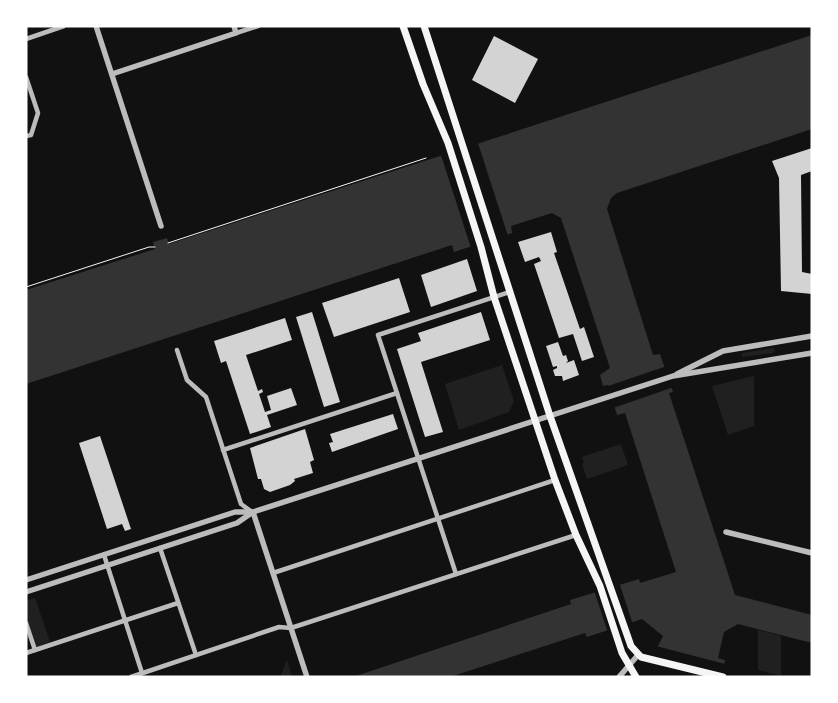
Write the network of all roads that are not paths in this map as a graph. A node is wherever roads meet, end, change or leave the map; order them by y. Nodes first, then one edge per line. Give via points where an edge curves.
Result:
1 (64, 26) edge
2 (96, 26) edge
3 (234, 26) edge
4 (258, 26) edge
5 (403, 26) edge
6 (424, 26) edge
7 (236, 33) junction
8 (26, 39) edge
9 (112, 74) junction
10 (26, 77) edge
11 (26, 136) edge
12 (161, 226) dead end
13 (510, 292) junction
14 (494, 297) junction
15 (812, 336) edge
16 (177, 350) dead end
17 (812, 353) edge
18 (673, 376) junction
19 (397, 393) junction
20 (550, 416) junction
21 (535, 420) junction
22 (223, 450) junction
23 (418, 459) junction
24 (556, 480) junction
25 (253, 512) junction
26 (438, 519) junction
27 (726, 532) dead end
28 (576, 535) junction
29 (160, 548) junction
30 (812, 553) edge
31 (104, 555) junction
32 (107, 565) junction
33 (273, 573) junction
34 (456, 574) junction
35 (26, 580) edge
36 (26, 592) edge
37 (178, 603) junction
38 (125, 621) junction
39 (26, 623) edge
40 (291, 628) junction
41 (35, 650) junction
42 (26, 653) edge
43 (196, 655) junction
44 (638, 656) junction
45 (628, 667) junction
46 (142, 673) junction
47 (131, 677) edge
48 (307, 677) edge
49 (619, 677) edge
50 (636, 677) edge
51 (723, 677) edge

1 - 8 street
2 - 9 street
3 - 7 street
4 - 7 street
5 - 14 main road via 448,143
6 - 13 main road
7 - 9 street
9 - 12 street
10 - 11 street via 38,113 30,135
13 - 14 street
13 - 20 main road
14 - 19 street via 378,335
14 - 21 main road
15 - 18 street via 723,351
16 - 22 street via 187,380 206,397
17 - 18 street
18 - 20 street
19 - 22 street
19 - 23 street
20 - 21 street
20 - 44 main road via 624,627
21 - 23 street
21 - 24 main road
22 - 25 street via 241,504
23 - 25 street
23 - 26 street
24 - 26 street
24 - 28 main road
25 - 29 street via 237,522
25 - 31 street via 235,512
25 - 33 street
26 - 33 street
26 - 34 street
27 - 30 street
28 - 34 street
28 - 45 main road via 600,586
29 - 32 street
29 - 37 street
31 - 32 street
31 - 35 street
32 - 36 street
32 - 38 street
33 - 40 street
34 - 40 street
37 - 38 street
37 - 43 street
38 - 41 street
38 - 46 street
39 - 41 street
40 - 43 street via 279,628
40 - 48 street
41 - 42 street
43 - 46 street
44 - 45 street
44 - 51 main road
45 - 49 street
45 - 50 main road
46 - 47 street

